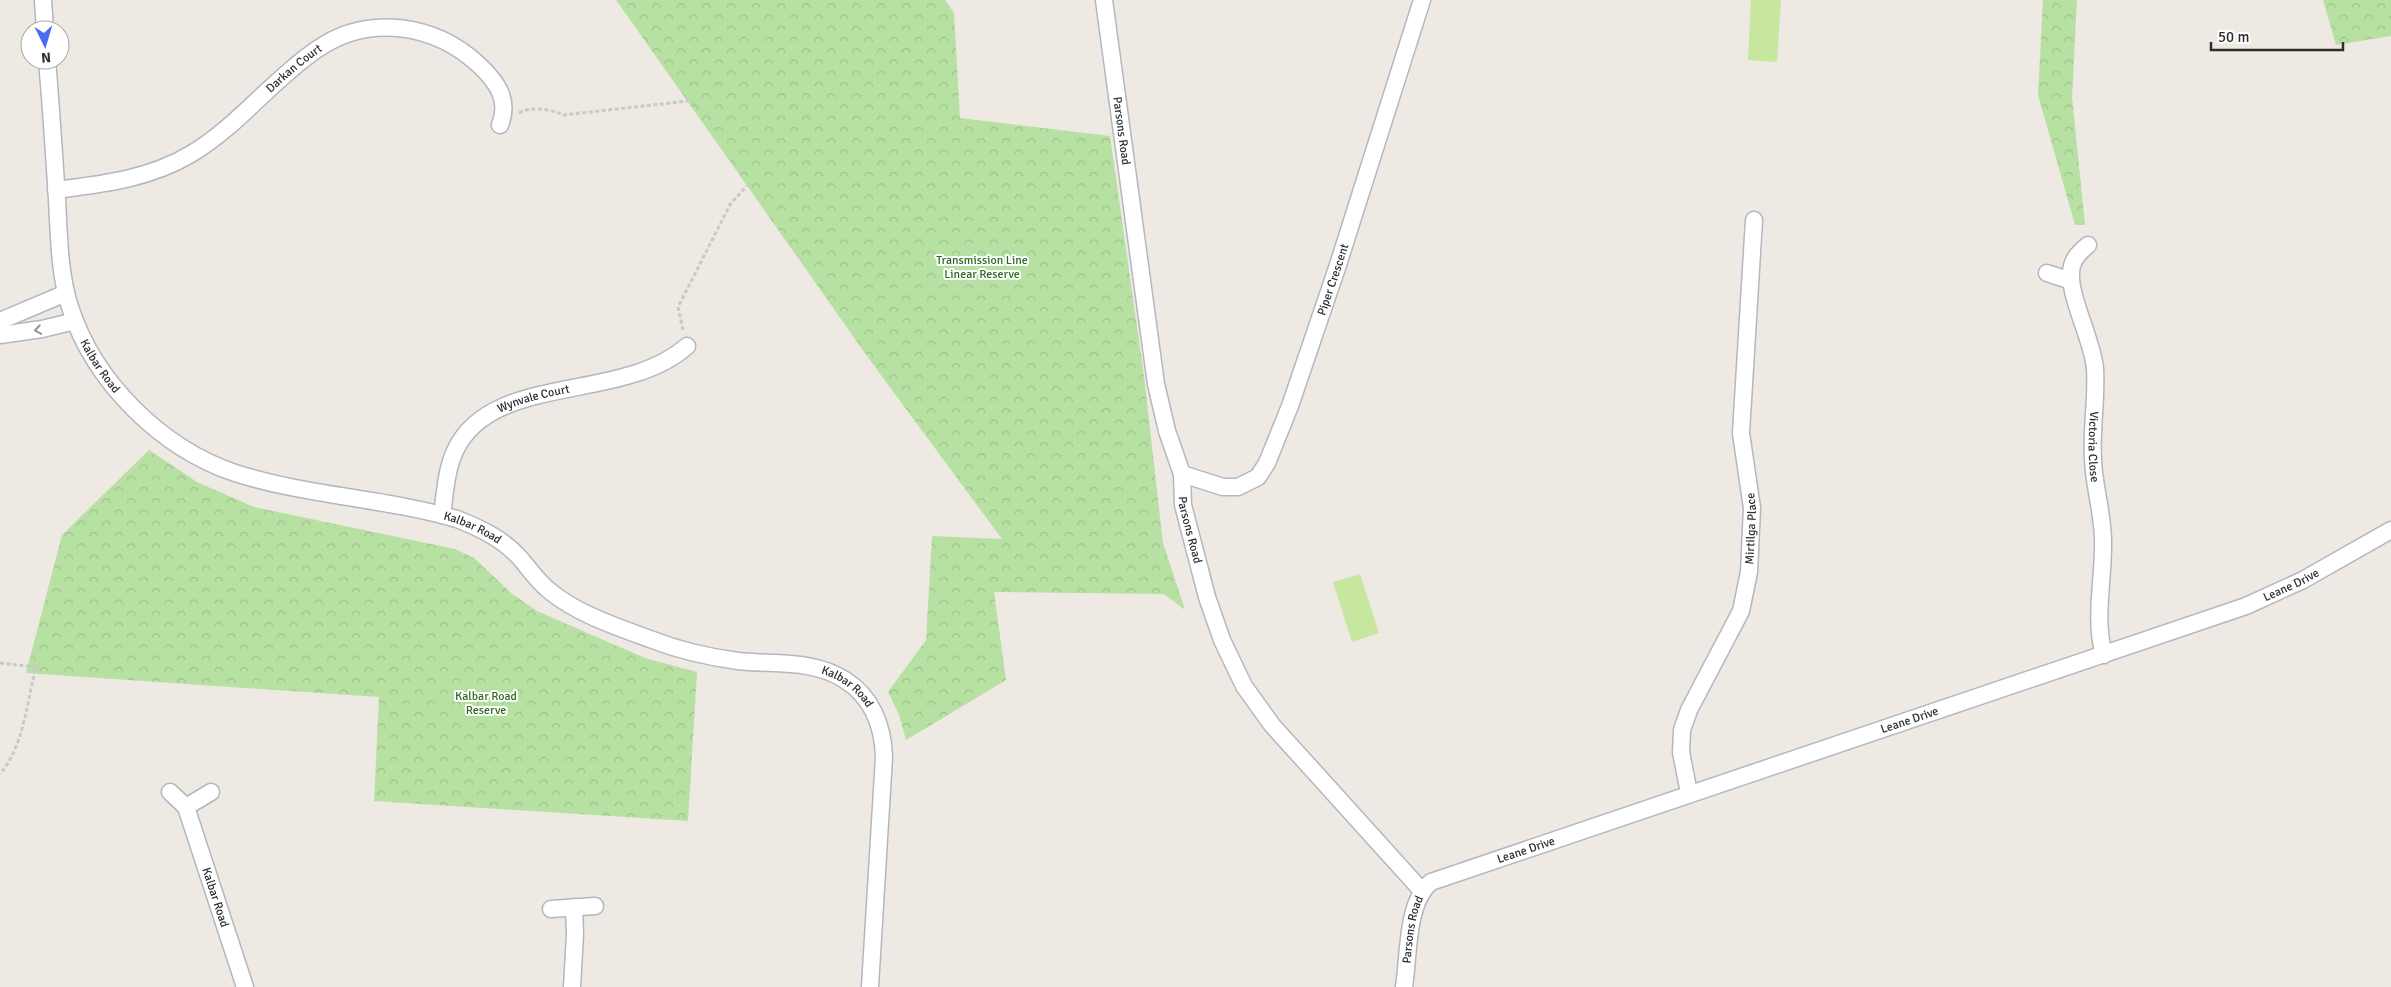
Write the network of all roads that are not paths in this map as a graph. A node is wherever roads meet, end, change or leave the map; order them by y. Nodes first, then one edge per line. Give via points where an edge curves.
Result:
1 (43, 0) edge
2 (1104, 0) edge
3 (1422, 0) edge
4 (44, 20) edge
5 (48, 70) edge
6 (500, 125) road end
7 (56, 190) junction
8 (1754, 220) dead end
9 (2088, 245) dead end
10 (2047, 273) dead end
11 (2071, 281) junction
12 (66, 293) junction
13 (75, 320) junction
14 (0, 321) edge
15 (0, 335) edge
16 (687, 346) road end
17 (1182, 474) junction
18 (442, 515) junction
19 (2391, 530) edge
20 (2104, 655) junction
21 (170, 792) dead end
22 (211, 792) dead end
23 (1689, 793) junction
24 (186, 807) junction
25 (1422, 891) junction
26 (595, 906) dead end
27 (574, 907) junction
28 (551, 909) dead end
29 (246, 987) edge
30 (572, 987) edge
31 (870, 987) edge
32 (1404, 987) edge

1 - 4 street
2 - 17 street, Parsons Road via 1156,384
3 - 17 street, Piper Crescent via 1338,265 1267,463 1251,482 1231,488
5 - 7 street, Kalbar Road
6 - 7 street, Darkan Court via 504,106 500,88 490,75 458,48 410,28 367,29 338,38 314,51 217,137 175,163 124,180
7 - 12 street, Kalbar Road
8 - 23 street, Mirtilga Place via 1741,433 1752,508 1749,572 1741,611 1689,710 1682,730 1681,752
9 - 11 street, Victoria Close via 2075,258
10 - 11 street
11 - 20 street, Victoria Close via 2091,344 2095,369 2092,447 2103,531 2099,622
12 - 13 street, Kalbar Road
12 - 14 street
13 -> 15 street
13 - 18 street, Kalbar Road via 94,356 121,394 154,427 193,455 236,473 264,480
16 - 18 street, Wynvale Court via 677,356 652,370 506,404 482,417 454,452
17 - 25 street, Parsons Road via 1183,505 1208,597 1222,640 1244,686 1272,725
18 - 31 street, Kalbar Road via 495,537 560,599 627,631 671,647 715,657 821,668 846,680 865,699 878,720 884,757
19 - 20 street, Leane Drive via 2323,570 2266,598
20 - 23 street, Leane Drive
21 - 24 street
22 - 24 street
23 - 25 street, Leane Drive via 1438,879
24 - 29 street, Kalbar Road
25 - 32 street, Parsons Road via 1413,912
26 - 27 street
27 - 28 street
27 - 30 street

